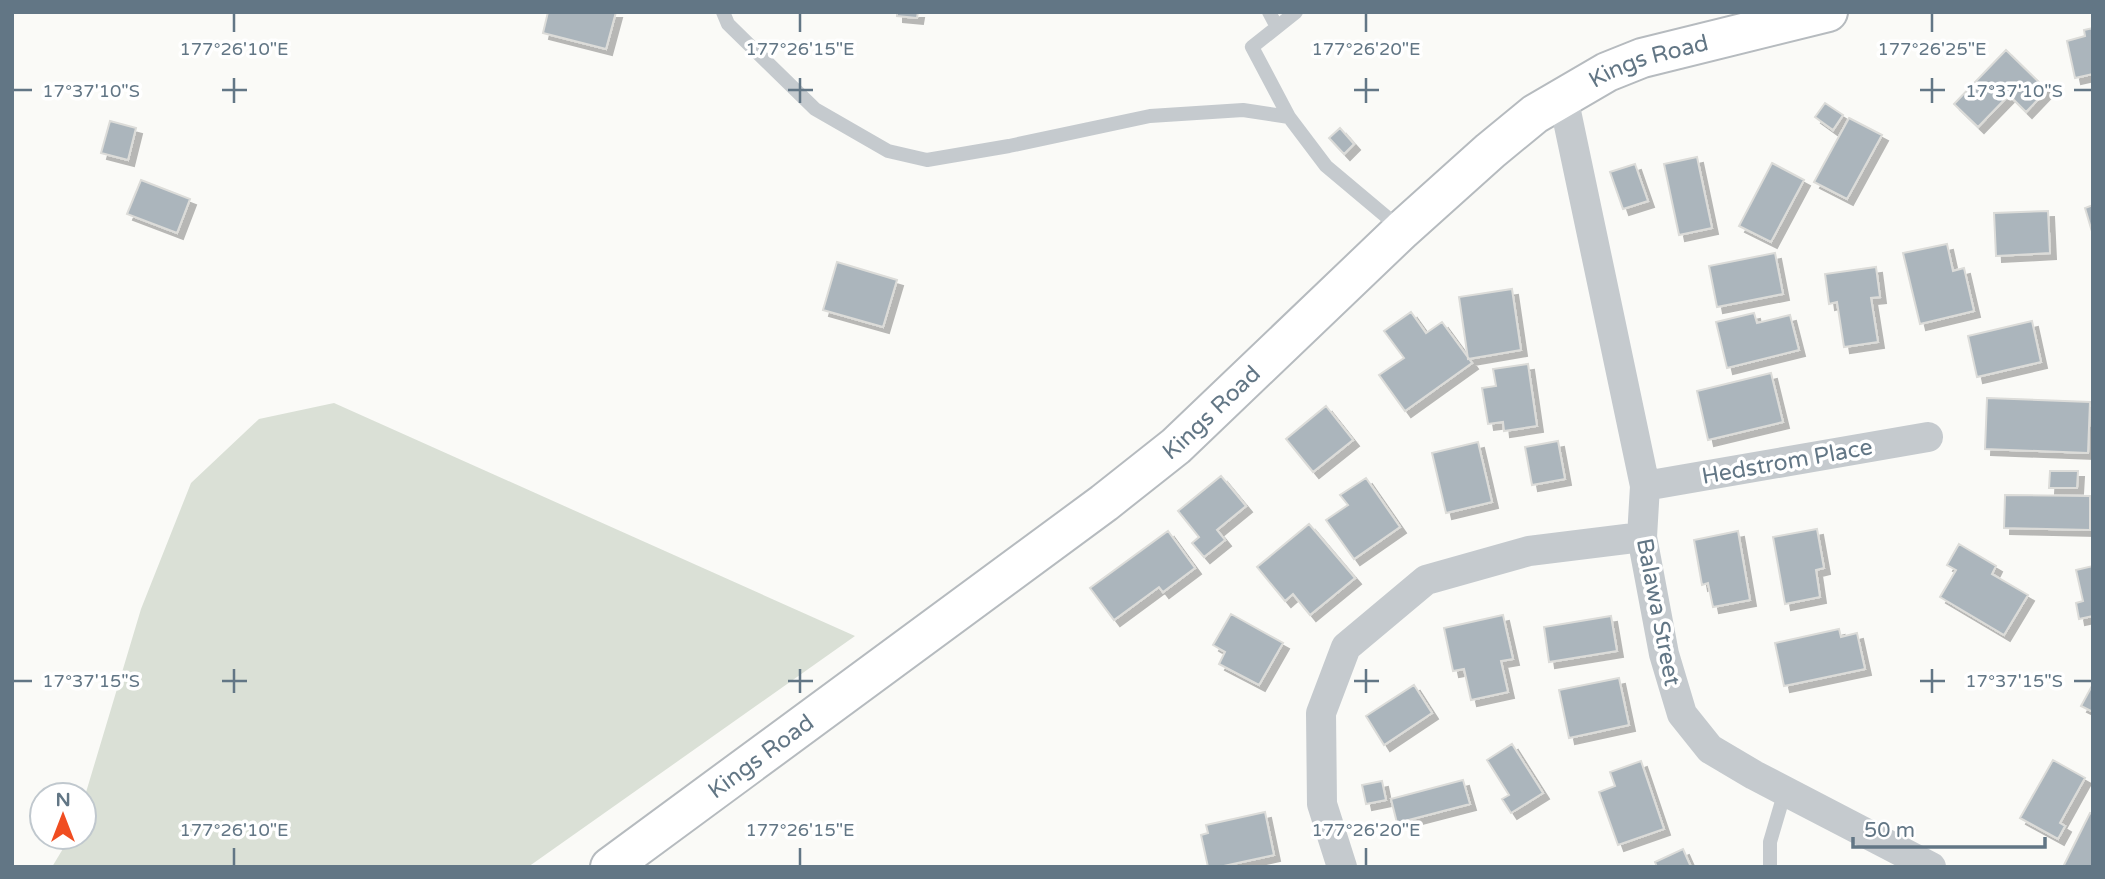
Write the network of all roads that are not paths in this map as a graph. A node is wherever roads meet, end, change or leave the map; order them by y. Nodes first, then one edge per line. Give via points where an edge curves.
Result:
1 (723, 12) edge
2 (1269, 12) edge
3 (1296, 12) edge
4 (1828, 12) edge
5 (1277, 27) junction
6 (1563, 97) junction
7 (1289, 117) junction
8 (1402, 230) junction
9 (1928, 437) dead end
10 (1645, 485) junction
11 (1642, 537) junction
12 (1786, 791) junction
13 (610, 867) edge
14 (1342, 867) edge
15 (1770, 867) edge
16 (1931, 867) edge

1 - 7 lane via 728,23 816,109 888,151 927,160 1150,116 1243,110
2 - 5 lane
3 - 5 lane
4 - 6 highway, Kings Road via 1642,58
5 - 7 lane via 1252,47
6 - 8 highway, Kings Road via 1510,133
6 - 10 street, Balawa Street
7 - 8 lane via 1326,166
8 - 13 highway, Kings Road via 1176,446
9 - 10 street, Hedstrom Place
10 - 11 street, Balawa Street
11 - 12 street, Balawa Street via 1664,654 1682,714 1710,749
11 - 14 street via 1529,551 1426,580 1346,647 1321,713 1322,804
12 - 15 lane via 1770,842
12 - 16 street, Balawa Street

